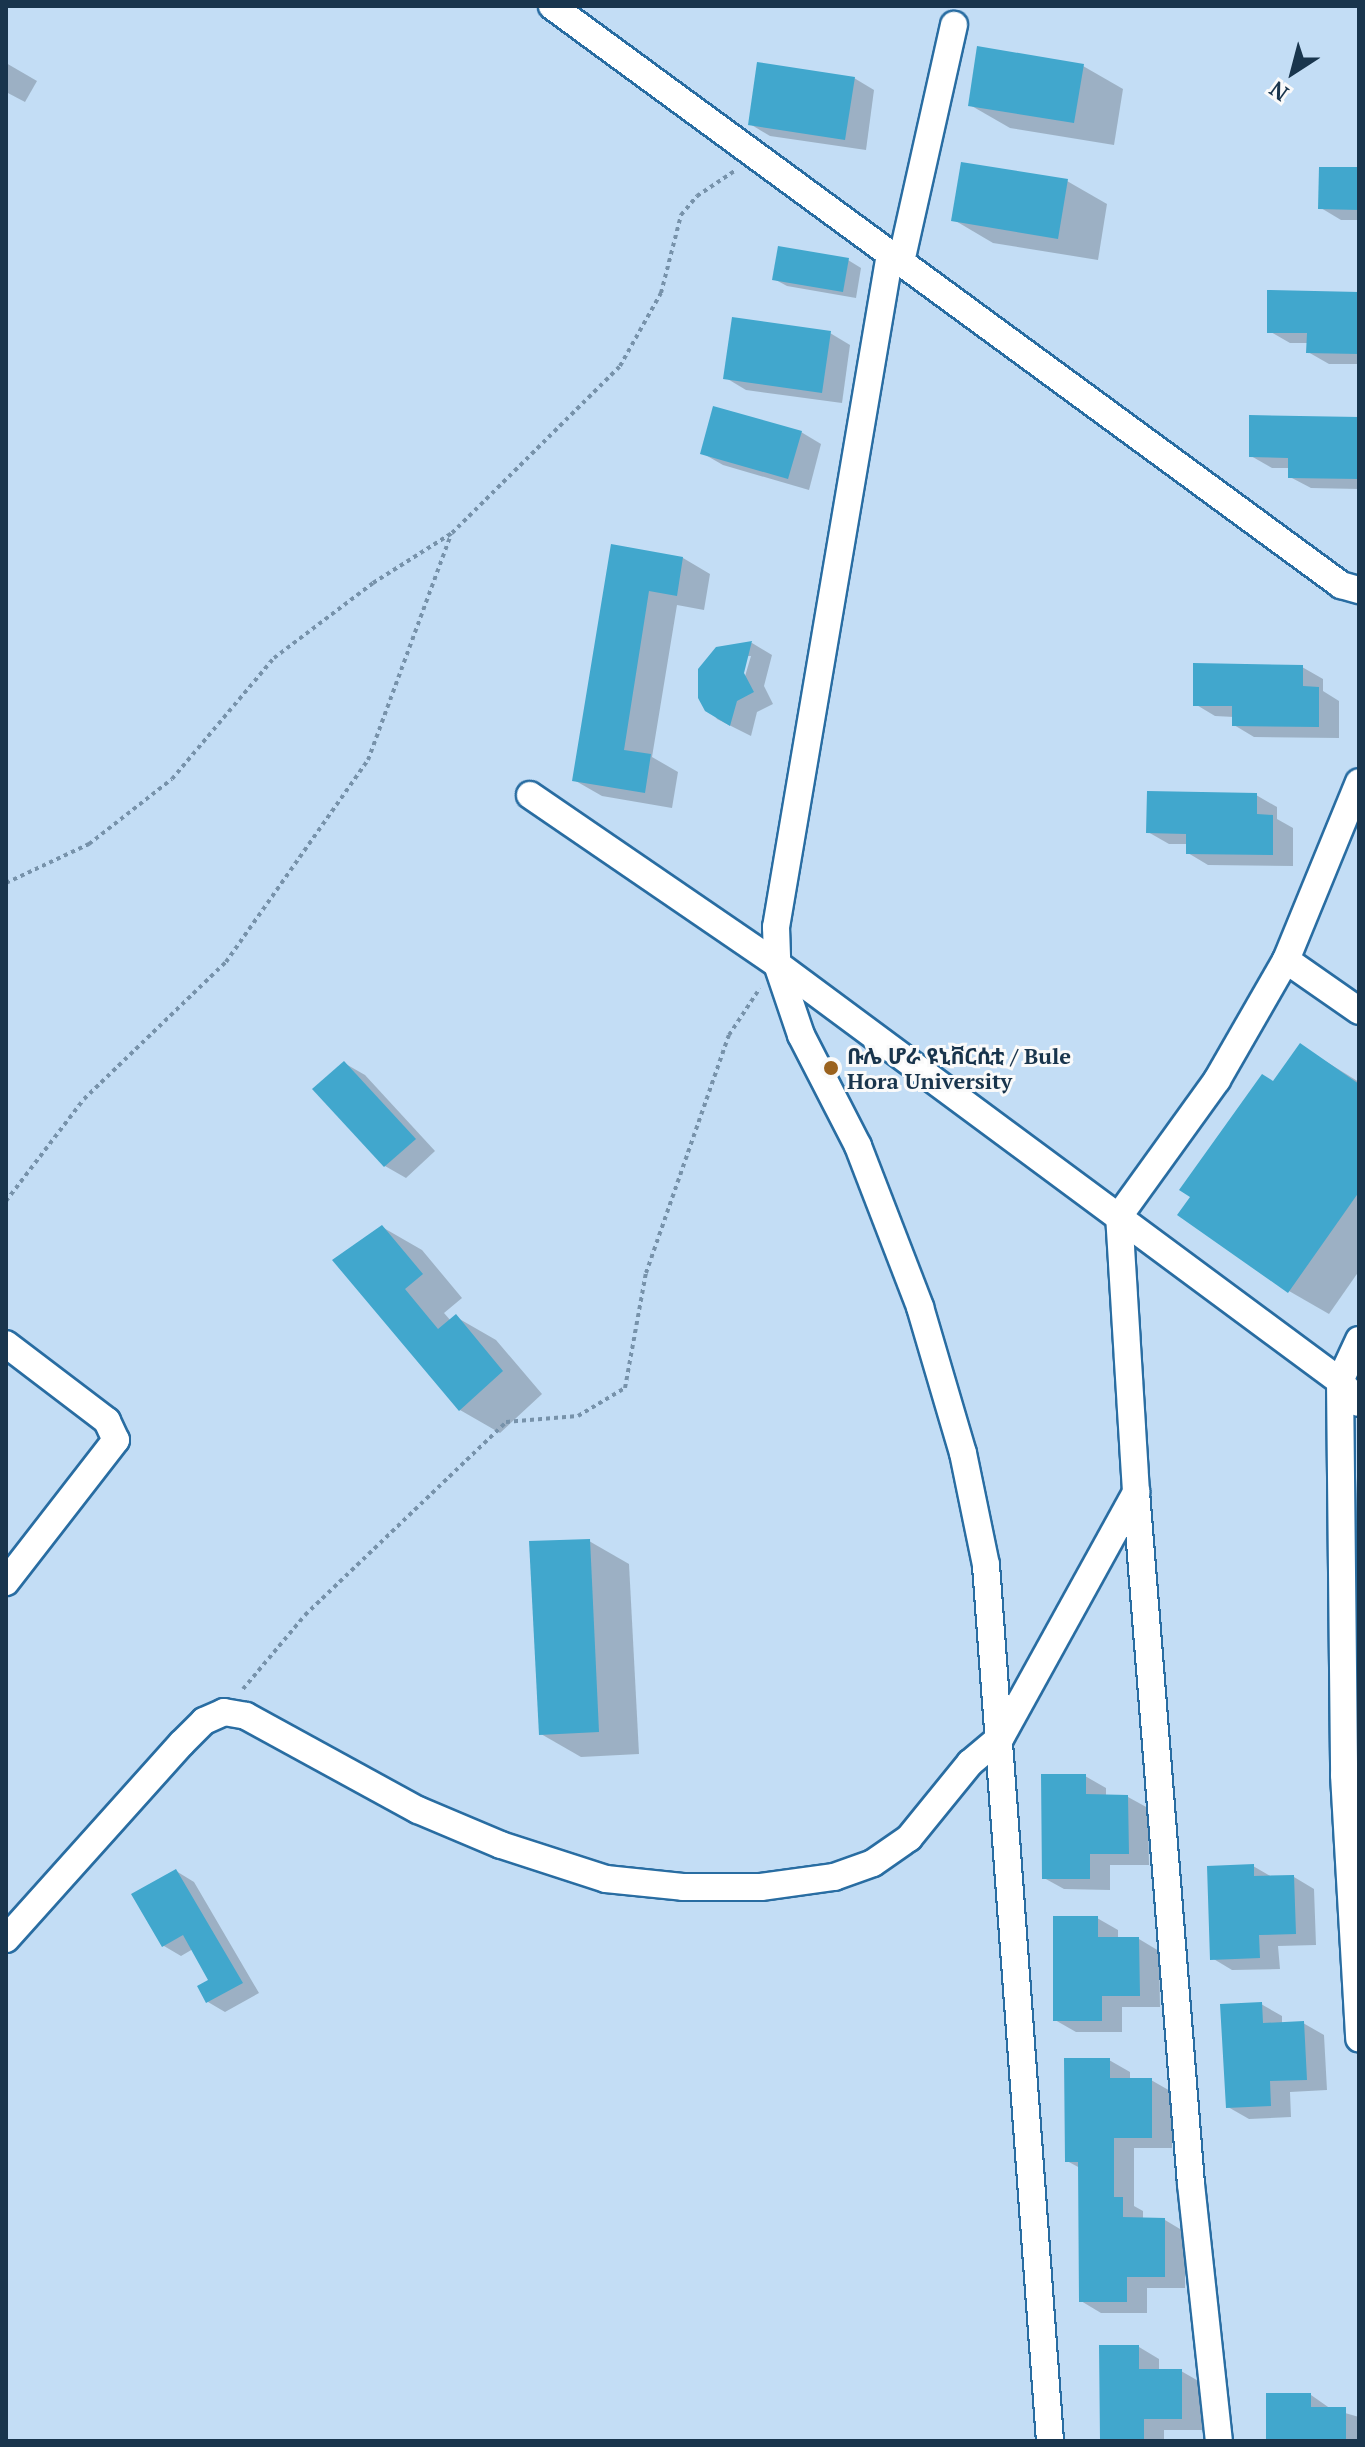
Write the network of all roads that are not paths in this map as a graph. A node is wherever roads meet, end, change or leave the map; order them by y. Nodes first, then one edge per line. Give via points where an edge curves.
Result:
1 (552, 6) edge
2 (954, 25) dead end
3 (895, 258) junction
4 (1359, 590) edge
5 (1359, 782) edge
6 (530, 795) dead end
7 (1286, 960) junction
8 (777, 964) junction
9 (1359, 1011) edge
10 (1119, 1216) junction
11 (1359, 1340) edge
12 (6, 1344) edge
13 (1340, 1381) junction
14 (1359, 1403) edge
15 (1136, 1492) junction
16 (6, 1582) edge
17 (1001, 1737) junction
18 (6, 1939) edge
19 (1359, 2039) edge
20 (1050, 2441) edge
21 (1219, 2441) edge

1 - 3 street
2 - 3 street
3 - 4 street via 1341,585
3 - 8 street via 776,927
5 - 7 street
6 - 8 street
7 - 9 street
7 - 10 street via 1217,1080
8 - 10 street
8 - 17 street via 801,1035 858,1146 920,1307 958,1438 986,1565
10 - 13 street
10 - 15 street
11 - 13 street
12 - 16 street via 107,1421 116,1440
13 - 14 street
13 - 19 street via 1344,1775
15 - 17 street
15 - 21 street via 1191,2184
17 - 18 street via 970,1763 909,1838 873,1863 834,1877 761,1887 683,1887 606,1879 501,1845 418,1810 246,1716 224,1712 204,1721 182,1743
17 - 20 street

